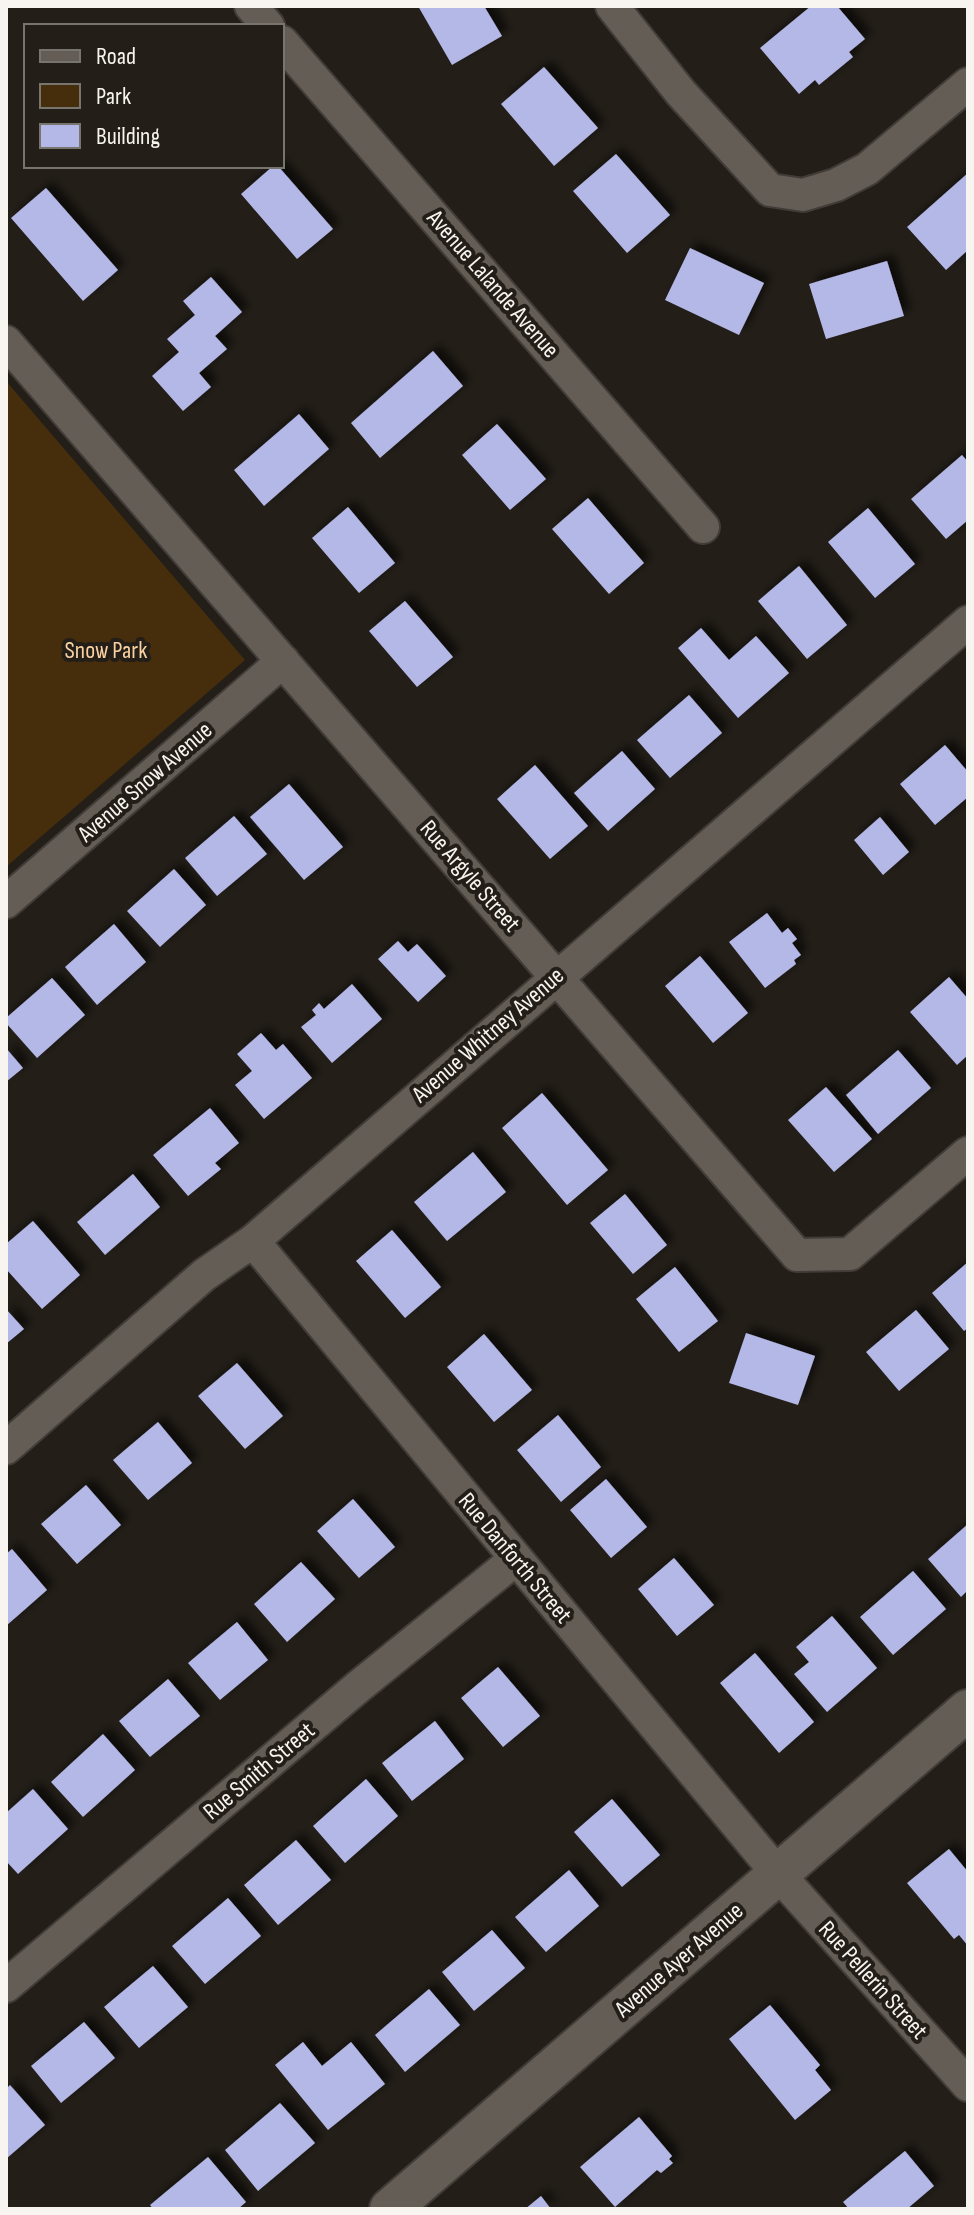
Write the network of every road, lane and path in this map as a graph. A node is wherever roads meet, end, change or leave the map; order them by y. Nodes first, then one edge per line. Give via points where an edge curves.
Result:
1 (251, 6) edge
2 (612, 6) edge
3 (266, 24) edge
4 (284, 44) edge
5 (968, 84) edge
6 (6, 342) edge
7 (703, 527) dead end
8 (968, 622) edge
9 (283, 661) junction
10 (6, 902) edge
11 (556, 975) junction
12 (968, 1153) edge
13 (253, 1241) junction
14 (6, 1448) edge
15 (516, 1559) junction
16 (968, 1710) edge
17 (778, 1874) junction
18 (6, 1986) edge
19 (968, 2085) edge
20 (390, 2209) edge

1 - 3 street
2 - 5 street via 681,93 770,190 803,195 867,169
4 - 7 street, Avenue Lalande Avenue
6 - 9 street, Rue Argyle Street
8 - 11 street, Avenue Whitney Avenue
9 - 10 street, Avenue Snow Avenue
9 - 11 street, Rue Argyle Street
11 - 12 street, Rue Argyle Street via 797,1255 850,1254
11 - 13 street, Avenue Whitney Avenue
13 - 14 street, Avenue Whitney Avenue via 204,1275
13 - 15 street, Rue Danforth Street
15 - 17 street, Rue Danforth Street
15 - 18 street, Rue Smith Street
16 - 17 street, Avenue Ayer Avenue
17 - 19 street, Rue Pellerin Street
17 - 20 street, Avenue Ayer Avenue

